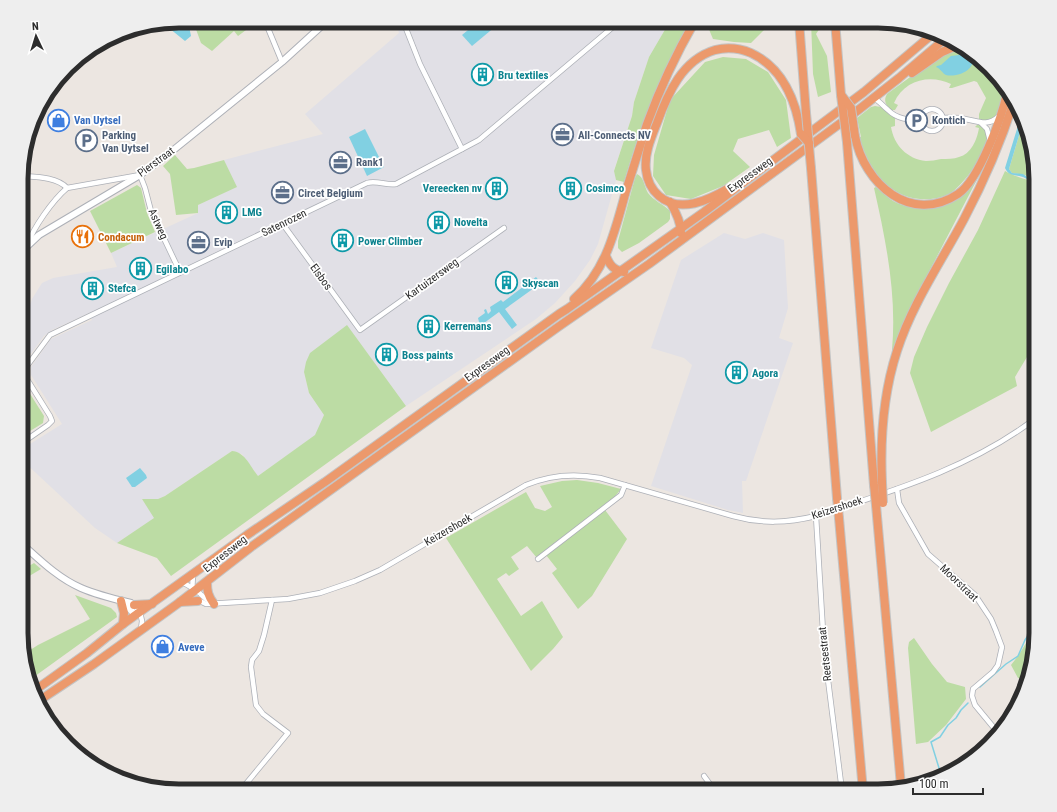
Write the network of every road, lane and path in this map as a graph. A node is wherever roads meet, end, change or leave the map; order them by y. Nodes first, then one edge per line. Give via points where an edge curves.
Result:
1 (268, 28) edge
2 (319, 28) edge
3 (406, 28) edge
4 (612, 28) edge
5 (691, 28) edge
6 (800, 28) edge
7 (836, 28) edge
8 (929, 37) edge
9 (941, 42) edge
10 (952, 48) edge
11 (282, 62) junction
12 (899, 78) junction
13 (864, 92) junction
14 (841, 95) junction
15 (874, 98) junction
16 (1006, 98) edge
17 (1012, 109) edge
18 (1000, 116) junction
19 (942, 118) junction
20 (921, 120) junction
21 (981, 124) junction
22 (990, 141) junction
23 (809, 143) junction
24 (462, 149) junction
25 (758, 172) junction
26 (140, 175) junction
27 (28, 177) edge
28 (67, 188) junction
29 (670, 202) junction
30 (282, 223) junction
31 (504, 228) dead end
32 (681, 228) junction
33 (680, 240) junction
34 (28, 242) edge
35 (28, 244) edge
36 (606, 256) junction
37 (620, 271) junction
38 (180, 272) junction
39 (635, 274) junction
40 (559, 314) junction
41 (360, 330) joint
42 (28, 364) edge
43 (28, 381) edge
44 (1029, 423) edge
45 (28, 438) edge
46 (878, 484) junction
47 (625, 485) junction
48 (897, 489) junction
49 (816, 516) junction
50 (28, 549) edge
51 (538, 559) dead end
52 (193, 575) junction
53 (182, 582) junction
54 (207, 582) junction
55 (193, 590) junction
56 (198, 600) junction
57 (272, 600) junction
58 (122, 601) junction
59 (180, 602) junction
60 (152, 604) junction
61 (214, 604) junction
62 (134, 605) junction
63 (138, 614) junction
64 (123, 624) junction
65 (144, 625) junction
66 (39, 688) edge
67 (43, 698) edge
68 (994, 729) edge
69 (704, 776) dead end
70 (901, 782) edge
71 (246, 784) edge
72 (710, 784) edge
73 (841, 784) edge
74 (862, 784) edge

1 - 11 street
2 - 11 street, Pierstraat
3 - 24 street via 420,64
4 - 24 street, Satenrozen via 479,140
5 - 36 highway via 664,81 648,123
6 - 23 highway, bridge
7 - 14 highway
8 - 13 highway, Expressweg
9 - 12 highway, Expressweg
10 - 12 highway via 907,76
11 - 26 street, Pierstraat
12 - 15 highway, Expressweg
13 - 15 highway
13 - 25 highway, Expressweg
14 - 22 highway, bridge via 851,108 855,136 872,176 899,199 918,205 933,204 959,193 970,182
14 - 46 highway, bridge
15 - 20 street via 899,118
15 - 33 highway, Expressweg
16 - 18 highway
17 - 46 highway via 982,183 912,314 897,350 884,409
18 - 21 street via 991,122
18 - 22 highway
19 - 20 street via 938,111 931,109 922,114
19 - 20 street via 942,124 932,130 923,127
19 - 21 street via 967,119
21 - 22 street via 987,129
23 - 29 highway, bridge via 801,134 799,119 785,84 768,63 741,50 727,48 700,56 684,70 668,95 646,156 649,183 662,199
23 - 74 highway, bridge
24 - 30 street, Satenrozen via 396,184 369,182
25 - 29 highway via 708,199 692,204
25 - 32 highway, Expressweg
26 - 28 street
26 - 35 street, Pierstraat via 81,209
26 - 38 street, Astweg via 151,211
27 - 28 street via 59,182
28 - 34 street via 31,233
29 - 32 highway via 677,213
30 - 38 street, Satenrozen
30 - 41 street, Elsbos
31 - 41 street, Kartuizersweg
32 - 33 highway
32 - 37 highway, Expressweg
33 - 39 highway, Expressweg
36 - 37 highway via 610,265
36 - 40 highway via 591,280
37 - 39 highway
37 - 40 highway, Expressweg
38 - 42 street, Satenrozen via 55,332 47,337
39 - 54 highway, Expressweg via 251,547
40 - 52 highway, Expressweg
43 - 45 street, Satenrozen via 52,421
44 - 48 street, Keizershoek via 943,471
46 - 70 highway, bridge via 880,504 877,520
47 - 49 street, Keizershoek via 754,521 782,522
47 - 51 street via 621,495
47 - 57 street, Keizershoek via 588,476 566,475 540,480 526,485 368,575 320,593
48 - 49 street, Keizershoek
48 - 68 street, Moorstraat via 899,503 928,554 975,596 996,631 1002,647 1000,660 992,672 973,689 972,696 975,705
49 - 73 street, Reetsestraat via 824,648
50 - 58 street via 49,568 75,585
52 - 53 highway, Expressweg
52 - 55 street
53 - 55 street
53 - 60 highway, Expressweg
54 - 55 highway, Expressweg
54 - 61 highway via 207,592
55 - 56 street
55 - 59 highway, Expressweg
55 - 61 street
56 - 59 highway
56 - 61 street, Keizershoek
57 - 61 street, Keizershoek
57 - 71 street via 259,651 252,660 251,667 256,704 263,714 288,733
58 - 62 street
58 - 63 street
58 - 64 highway
59 - 65 highway, Expressweg
60 - 62 highway
60 - 63 highway, Expressweg
62 - 63 street
63 - 64 highway, Expressweg
63 - 65 street
64 - 66 highway, Expressweg
65 - 67 highway, Expressweg via 94,664
69 - 72 street

